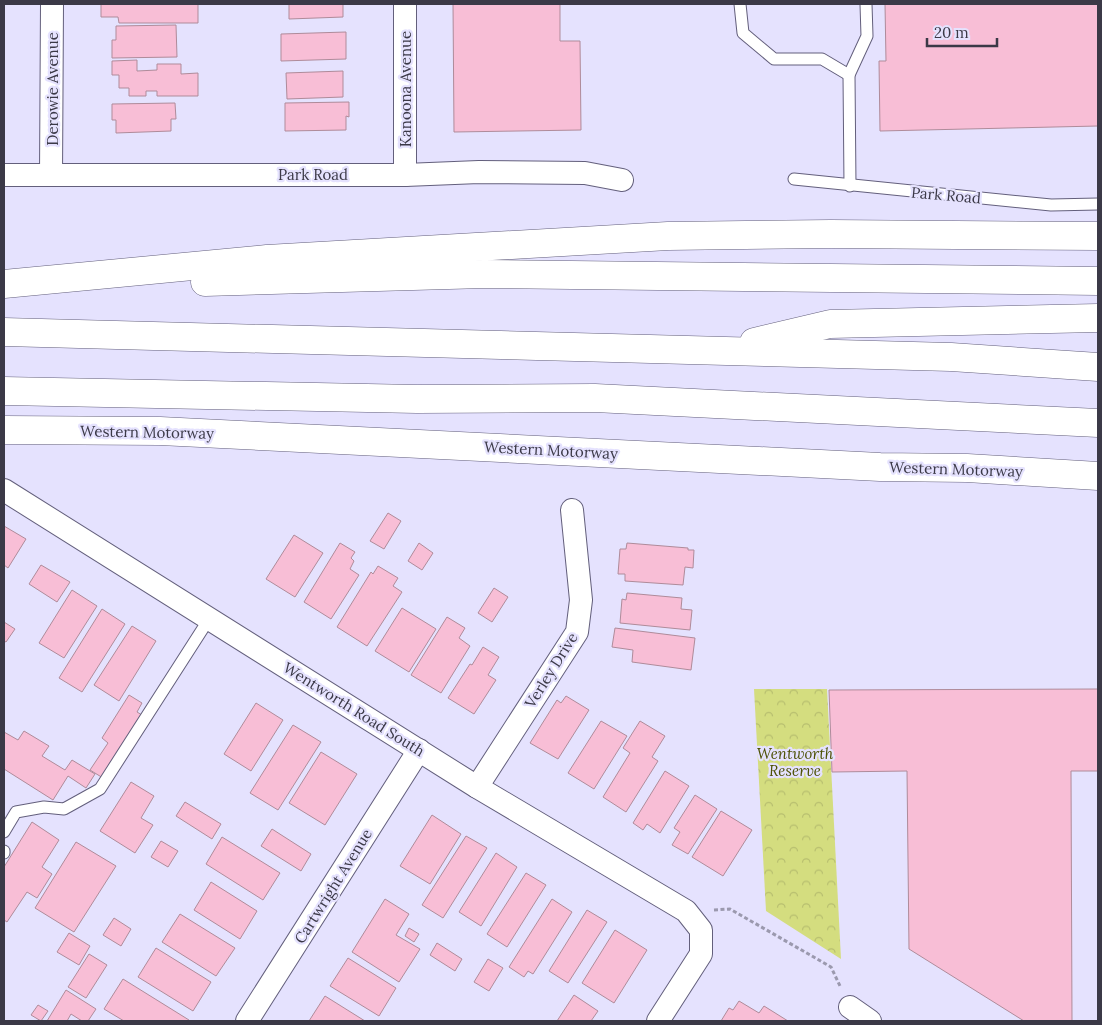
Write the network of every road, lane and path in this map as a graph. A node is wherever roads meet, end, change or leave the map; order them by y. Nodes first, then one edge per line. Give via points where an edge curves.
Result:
1 (52, 4) edge
2 (404, 4) edge
3 (740, 4) edge
4 (866, 4) edge
5 (849, 75) junction
6 (4, 175) edge
7 (51, 175) junction
8 (405, 175) junction
9 (794, 179) dead end
10 (622, 180) dead end
11 (850, 186) junction
12 (1098, 204) edge
13 (1098, 236) edge
14 (1098, 281) edge
15 (4, 286) edge
16 (1098, 318) edge
17 (4, 332) edge
18 (719, 351) junction
19 (1098, 367) edge
20 (4, 391) edge
21 (1059, 421) junction
22 (1098, 423) edge
23 (4, 430) edge
24 (1098, 435) edge
25 (880, 467) junction
26 (1098, 476) edge
27 (4, 490) edge
28 (1098, 491) edge
29 (572, 510) dead end
30 (209, 619) junction
31 (419, 750) junction
32 (477, 787) junction
33 (4, 832) edge
34 (686, 910) junction
35 (850, 1007) joint
36 (247, 1021) edge
37 (658, 1021) edge
38 (870, 1021) edge

1 - 7 street, Derowie Avenue
2 - 8 street, Kanoona Avenue
3 - 5 lane via 743,33 774,59 822,59
4 - 5 lane via 867,36
5 - 11 lane
6 - 7 street, Park Road
7 - 8 street, Park Road
8 - 10 street, Park Road via 585,173
9 - 11 lane, Park Road
11 - 12 lane, Park Road via 1051,204
13 - 15 highway via 668,236 267,259
14 - 15 highway via 484,274
16 - 18 highway via 830,324
17 - 18 highway
18 - 19 highway via 951,357
20 - 21 highway via 417,399 595,398
21 - 22 highway
21 - 24 highway
23 - 25 highway, Western Motorway via 170,432
25 - 26 highway, Western Motorway via 967,468
25 - 28 highway
27 - 30 street, Wentworth Road South
29 - 32 street, Verley Drive via 581,600 577,632
30 - 31 street, Wentworth Road South
30 - 33 lane via 100,789 64,809 44,807 16,812
31 - 32 street, Wentworth Road South
31 - 36 street, Cartwright Avenue
32 - 34 street, Wentworth Road South
34 - 35 path via 730,909 831,967
34 - 37 street, Wentworth Road South via 701,930 701,954
35 - 38 street

